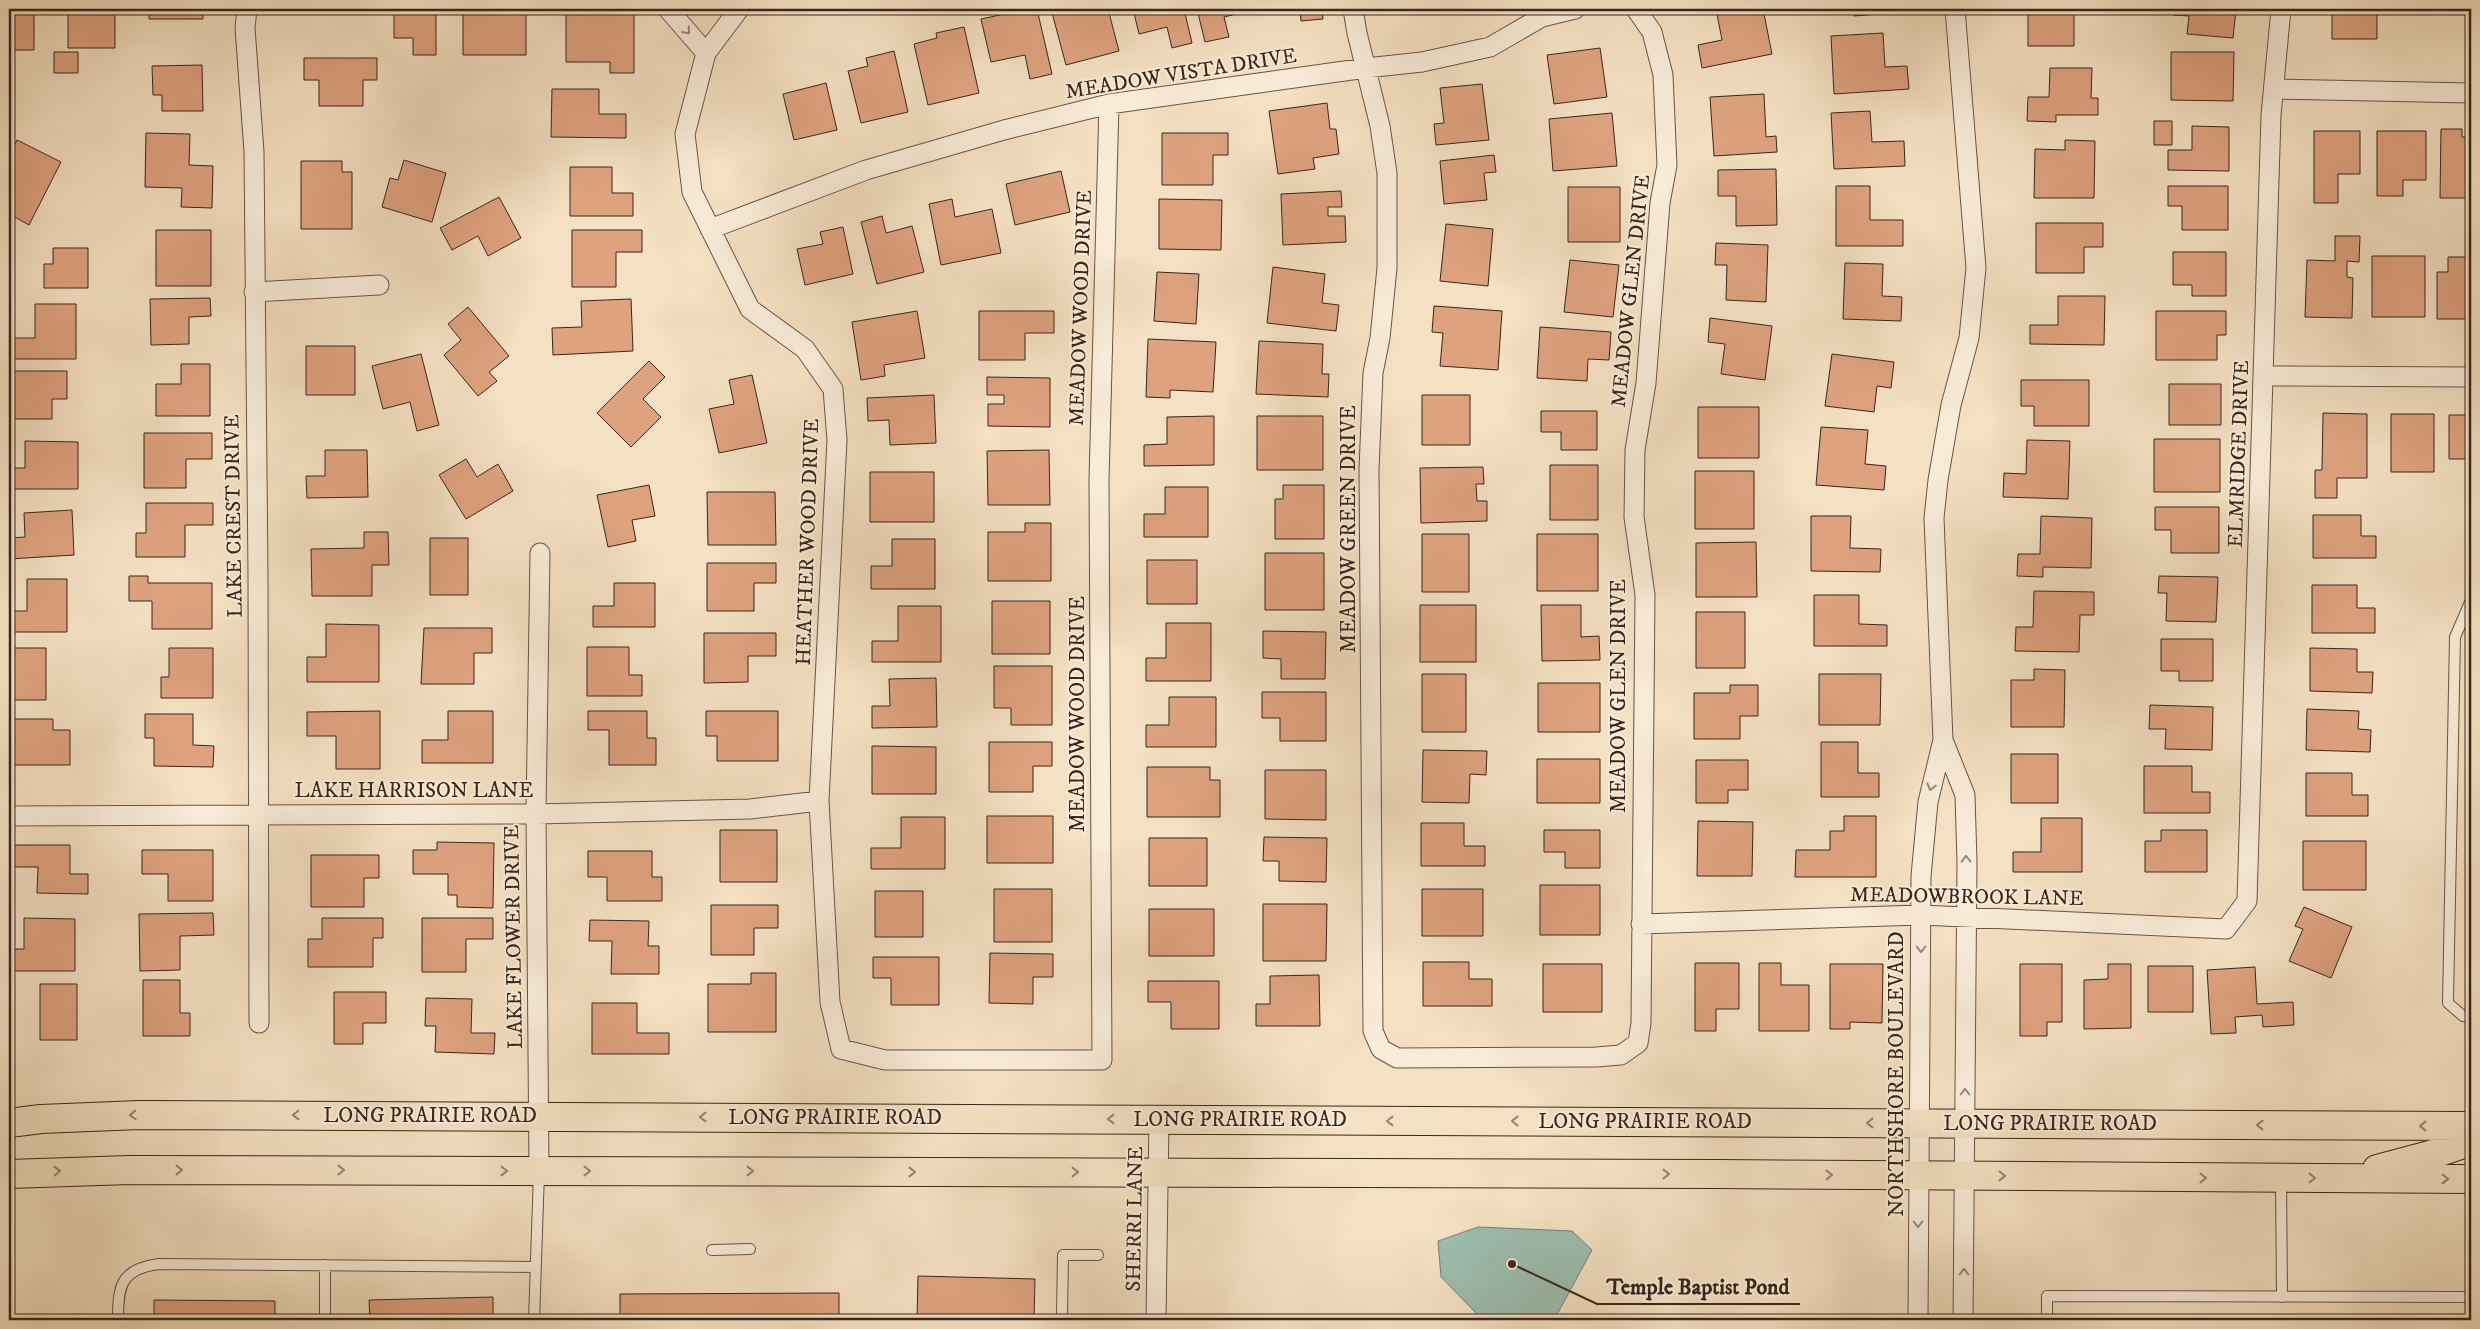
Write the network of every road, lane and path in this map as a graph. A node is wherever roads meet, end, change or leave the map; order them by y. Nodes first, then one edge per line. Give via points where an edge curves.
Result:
1 (247, 9) edge
2 (668, 9) edge
3 (739, 9) edge
4 (1353, 9) edge
5 (1575, 9) edge
6 (1636, 9) edge
7 (1955, 9) edge
8 (2281, 9) edge
9 (706, 53) junction
10 (1366, 68) junction
11 (2275, 88) junction
12 (2471, 94) edge
13 (1110, 104) junction
14 (710, 229) junction
15 (379, 285) dead end
16 (254, 292) junction
17 (2265, 376) junction
18 (2471, 377) edge
19 (540, 553) dead end
20 (2471, 600) edge
21 (1943, 740) junction
22 (819, 801) junction
23 (257, 814) junction
24 (536, 814) junction
25 (9, 816) edge
26 (2247, 901) joint
27 (1921, 914) junction
28 (1966, 916) junction
29 (1642, 924) junction
30 (2471, 1017) edge
31 (259, 1023) dead end
32 (841, 1050) joint
33 (1384, 1051) joint
34 (538, 1116) junction
35 (1159, 1119) junction
36 (9, 1123) edge
37 (1921, 1123) junction
38 (1964, 1124) junction
39 (2471, 1128) edge
40 (538, 1171) junction
41 (1159, 1172) junction
42 (9, 1174) edge
43 (1919, 1175) junction
44 (1964, 1176) junction
45 (2281, 1178) junction
46 (2344, 1178) junction
47 (2471, 1179) edge
48 (750, 1249) dead end
49 (712, 1250) dead end
50 (1098, 1255) dead end
51 (325, 1265) junction
52 (536, 1267) junction
53 (2282, 1297) junction
54 (2471, 1297) edge
55 (1062, 1316) dead end
56 (118, 1320) edge
57 (326, 1320) edge
58 (534, 1320) edge
59 (1156, 1320) edge
60 (1918, 1320) edge
61 (1963, 1320) edge
62 (2047, 1320) edge

1 - 16 street, LAKE CREST DRIVE via 254,152
2 -> 9 street
3 - 9 street, HEATHER WOOD DRIVE
4 - 10 street, MEADOW GREEN DRIVE
5 - 10 street, MEADOW VISTA DRIVE via 1542,17 1490,47 1422,62
6 - 29 street, MEADOW GLEN DRIVE via 1652,32 1663,75 1667,164 1660,203 1646,383 1635,450 1634,517 1645,595
7 - 21 street, NORTHSHORE BOULEVARD via 1976,268 1969,338 1951,405 1934,518
8 - 11 street, ELMRIDGE DRIVE
9 - 14 street, HEATHER WOOD DRIVE via 685,134 692,192
10 - 13 street, MEADOW VISTA DRIVE
10 - 33 street, MEADOW GREEN DRIVE via 1387,173 1387,268 1373,373 1369,469 1373,1032
11 - 12 street
11 - 17 street, ELMRIDGE DRIVE via 2271,115
13 - 14 street, MEADOW VISTA DRIVE via 1004,130 866,170
13 - 32 street, MEADOW WOOD DRIVE via 1099,480 1102,1060 885,1060
14 - 22 street, HEATHER WOOD DRIVE via 750,309 805,349 833,389 837,440
15 - 16 street
16 - 23 street, LAKE CREST DRIVE
17 - 18 street
17 - 26 street, ELMRIDGE DRIVE
19 - 24 street, LAKE FLOWER DRIVE
20 - 30 lane via 2455,638 2448,1003 2463,1016
21 -> 27 street, NORTHSHORE BOULEVARD via 1928,802
28 -> 21 street, NORTHSHORE BOULEVARD via 1965,795
22 - 24 street, LAKE HARRISON LANE via 750,809
22 - 32 street, HEATHER WOOD DRIVE via 830,1002
23 - 24 street, LAKE HARRISON LANE
23 - 25 street, LAKE HARRISON LANE
23 - 31 street, LAKE CREST DRIVE
24 - 34 street, LAKE FLOWER DRIVE
26 - 28 street, MEADOWBROOK LANE via 2226,929
27 - 28 street, MEADOWBROOK LANE
27 - 29 street, MEADOWBROOK LANE
27 -> 37 street, NORTHSHORE BOULEVARD
38 -> 28 street, NORTHSHORE BOULEVARD
29 - 33 street, MEADOW GLEN DRIVE via 1642,1023 1638,1043 1621,1055 1397,1058
35 -> 34 main road, LONG PRAIRIE ROAD
34 -> 36 main road, LONG PRAIRIE ROAD via 139,1115 41,1118
34 - 40 street, LAKE FLOWER DRIVE
37 -> 35 main road, LONG PRAIRIE ROAD
35 - 41 street, SHERRI LANE
37 - 38 main road, LONG PRAIRIE ROAD
37 - 43 street, NORTHSHORE BOULEVARD
39 -> 38 main road, LONG PRAIRIE ROAD
38 - 44 street, NORTHSHORE BOULEVARD
39 - 46 main road via 2460,1145
40 -> 41 main road
42 -> 40 main road via 84,1170
40 - 52 lane
41 -> 43 main road
41 - 59 street, SHERRI LANE
43 - 44 main road
43 -> 60 street, NORTHSHORE BOULEVARD
44 -> 45 main road
61 -> 44 street, NORTHSHORE BOULEVARD
45 -> 46 main road
45 - 53 lane
46 -> 47 main road
48 - 49 lane
50 - 55 lane via 1063,1255
51 - 52 lane
51 - 56 lane via 140,1266 127,1276 118,1295
51 - 57 lane
52 - 58 lane
53 - 54 lane
53 - 62 lane via 2048,1296

